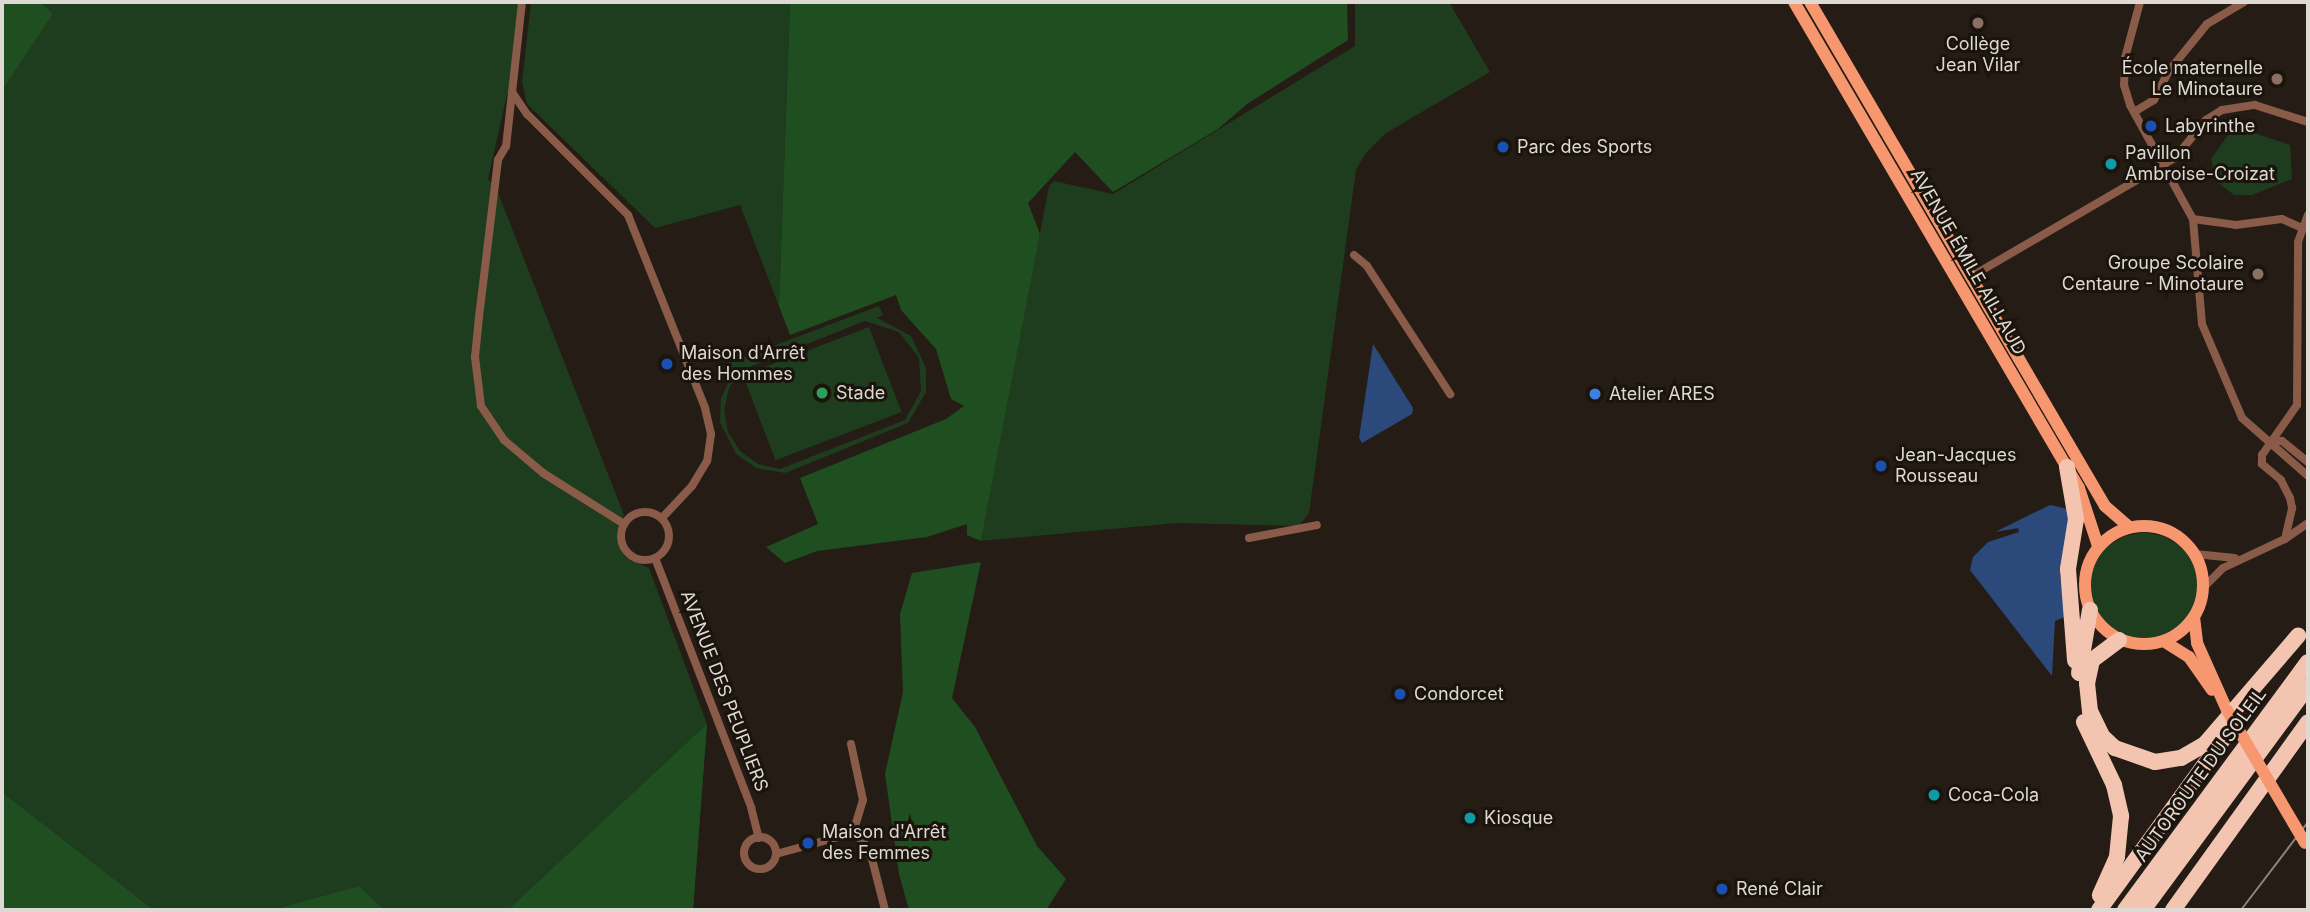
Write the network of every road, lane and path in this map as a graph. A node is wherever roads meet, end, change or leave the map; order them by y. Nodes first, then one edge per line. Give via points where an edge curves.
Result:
1 (522, 2) edge
2 (1794, 2) edge
3 (1810, 2) edge
4 (2140, 2) edge
5 (2244, 2) edge
6 (512, 92) junction
7 (2134, 111) junction
8 (2308, 122) edge
9 (2164, 164) junction
10 (2308, 215) edge
11 (2193, 219) junction
12 (2300, 227) junction
13 (1354, 255) dead end
14 (2298, 264) junction
15 (2308, 264) edge
16 (1972, 276) junction
17 (1450, 394) dead end
18 (2270, 441) junction
19 (2308, 462) edge
20 (2067, 467) junction
21 (2308, 476) edge
22 (662, 518) junction
23 (2308, 523) edge
24 (624, 524) junction
25 (1317, 525) dead end
26 (2129, 527) junction
27 (1249, 538) dead end
28 (2285, 539) junction
29 (2098, 546) junction
30 (2195, 554) junction
31 (2245, 556) junction
32 (655, 558) junction
33 (2203, 588) junction
34 (2090, 610) junction
35 (2194, 617) junction
36 (2303, 629) edge
37 (2119, 640) junction
38 (2165, 642) junction
39 (2308, 662) edge
40 (2308, 686) edge
41 (2077, 691) junction
42 (2227, 710) junction
43 (2308, 722) edge
44 (851, 744) dead end
45 (853, 833) junction
46 (759, 838) junction
47 (2307, 846) edge
48 (776, 854) junction
49 (885, 910) edge
50 (2091, 910) edge
51 (2099, 910) edge
52 (2125, 910) edge
53 (2143, 910) edge
54 (2173, 910) edge

1 - 6 street
2 - 20 main road, AVENUE ÉMILE AILLAUD
3 - 16 main road, AVENUE ÉMILE AILLAUD
4 - 7 street via 2123,67 2126,95
5 - 7 street via 2207,24 2168,72 2154,100
6 - 22 street via 527,114 628,215 705,408 711,434 707,461 692,486
6 - 24 street via 506,146 498,160 475,356 481,406 504,440 543,473
7 - 9 street
8 - 9 street via 2255,105 2222,110 2199,128 2183,152
9 - 11 street
9 - 16 street
10 - 12 street
11 - 12 street via 2236,225 2283,219
11 - 18 street via 2202,324 2242,418
12 - 14 street
13 - 17 street via 1367,266
14 - 15 street
14 - 18 street via 2298,399
16 - 26 main road, AVENUE ÉMILE AILLAUD via 2105,506
18 - 19 street via 2282,441
18 - 21 street via 2281,456
18 - 28 street via 2262,464 2281,480 2292,509
20 - 29 main road, AVENUE ÉMILE AILLAUD via 2088,510
20 - 41 highway via 2076,519 2068,569
22 - 24 street via 645,511
22 - 32 street via 669,541
23 - 28 street
24 - 32 street via 625,549 638,559
25 - 27 street
26 - 29 main road
26 - 30 main road via 2167,531
28 - 31 street
29 - 34 main road via 2084,582
30 - 31 street via 2224,560
30 - 33 main road
31 - 33 street via 2222,568
32 - 46 street, AVENUE DES PEUPLIERS
33 - 35 main road
34 - 37 main road
34 - 41 highway
35 - 38 main road
35 - 42 main road via 2197,643
36 - 37 highway via 2205,744 2180,758 2155,762 2115,748 2102,736 2090,711 2090,665 2101,650
36 - 51 highway
37 - 38 main road via 2151,645
38 - 42 main road via 2189,657
39 - 52 highway, AUTOROUTE DU SOLEIL
40 - 53 highway, AUTOROUTE DU SOLEIL
41 - 50 highway via 2087,731 2114,785 2121,816 2117,858
42 - 47 main road, bridge
43 - 54 highway
44 - 45 street via 863,800
45 - 48 street
45 - 49 street via 864,842 872,859
46 - 48 street via 773,844
46 - 48 street via 746,847 748,864 764,869

